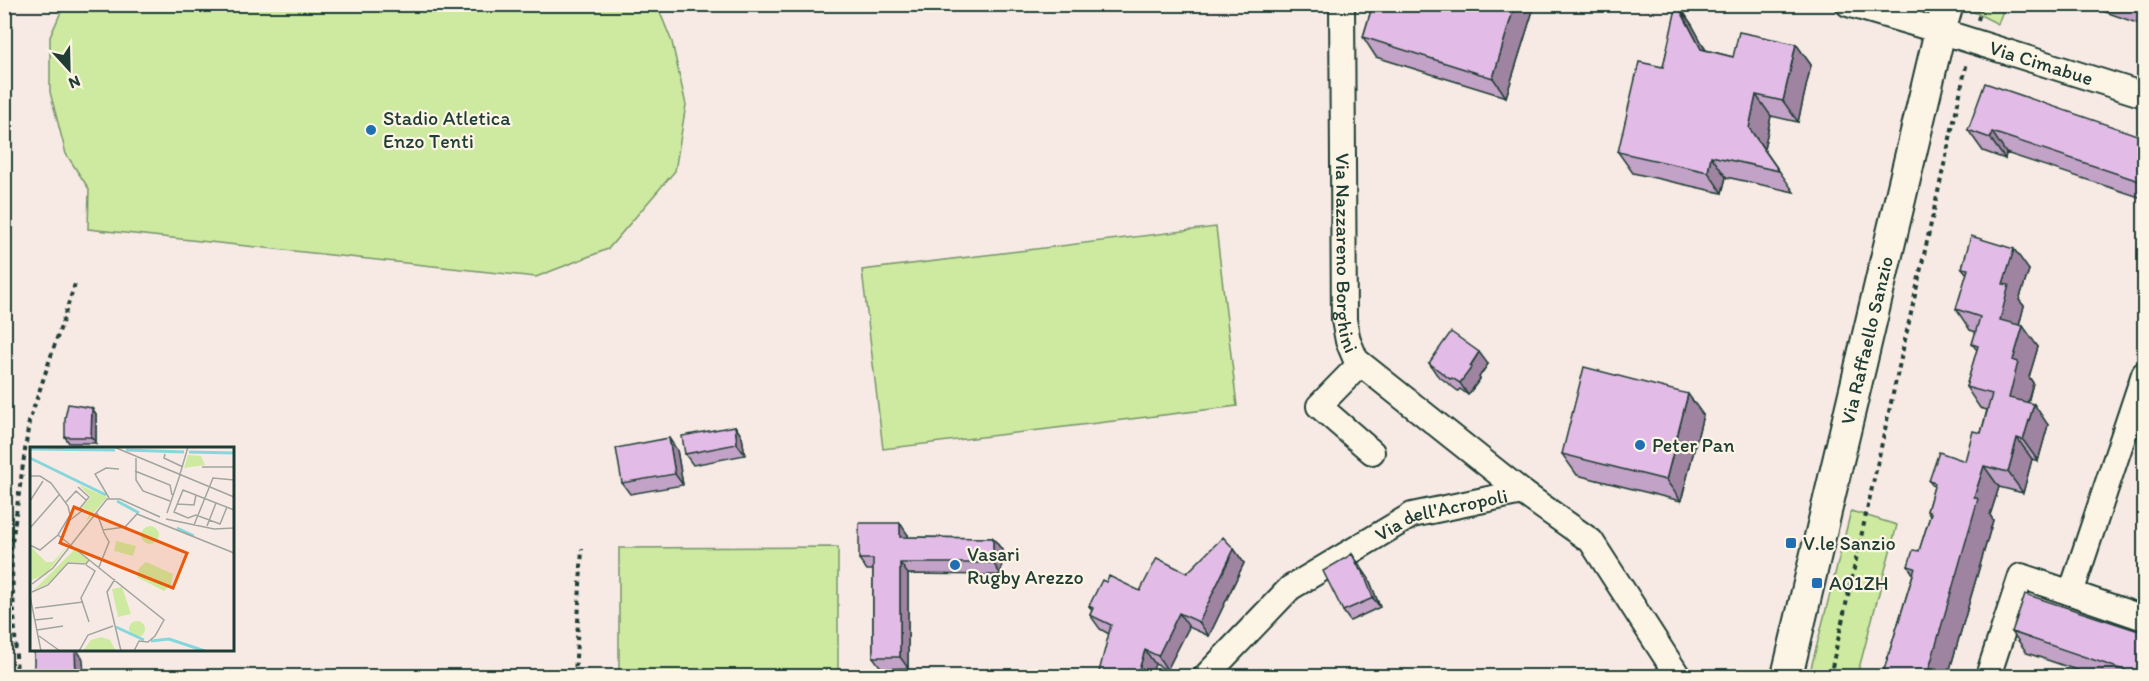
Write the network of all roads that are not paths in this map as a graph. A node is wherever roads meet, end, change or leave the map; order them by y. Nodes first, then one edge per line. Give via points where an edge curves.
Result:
1 (1342, 4) edge
2 (1863, 6) edge
3 (1944, 18) edge
4 (2145, 95) edge
5 (1358, 362) junction
6 (2145, 374) edge
7 (1372, 452) dead end
8 (1522, 492) junction
9 (2071, 593) junction
10 (2145, 618) edge
11 (1206, 676) edge
12 (1678, 676) edge
13 (1787, 676) edge
14 (1988, 676) edge

1 - 5 street, Via Nazzareno Borghini via 1344,320
2 - 3 street, Via Cimabue
3 - 4 street, Via Cimabue
3 - 13 main road, Via Raffaello Sanzio
5 - 7 street via 1319,406
5 - 8 street, Via Nazzareno Borghini
6 - 9 street
8 - 11 street, Via dell'Acropoli via 1412,515 1290,588
8 - 12 street, Via dell'Acropoli via 1591,541
9 - 10 street
9 - 14 street via 2021,576

